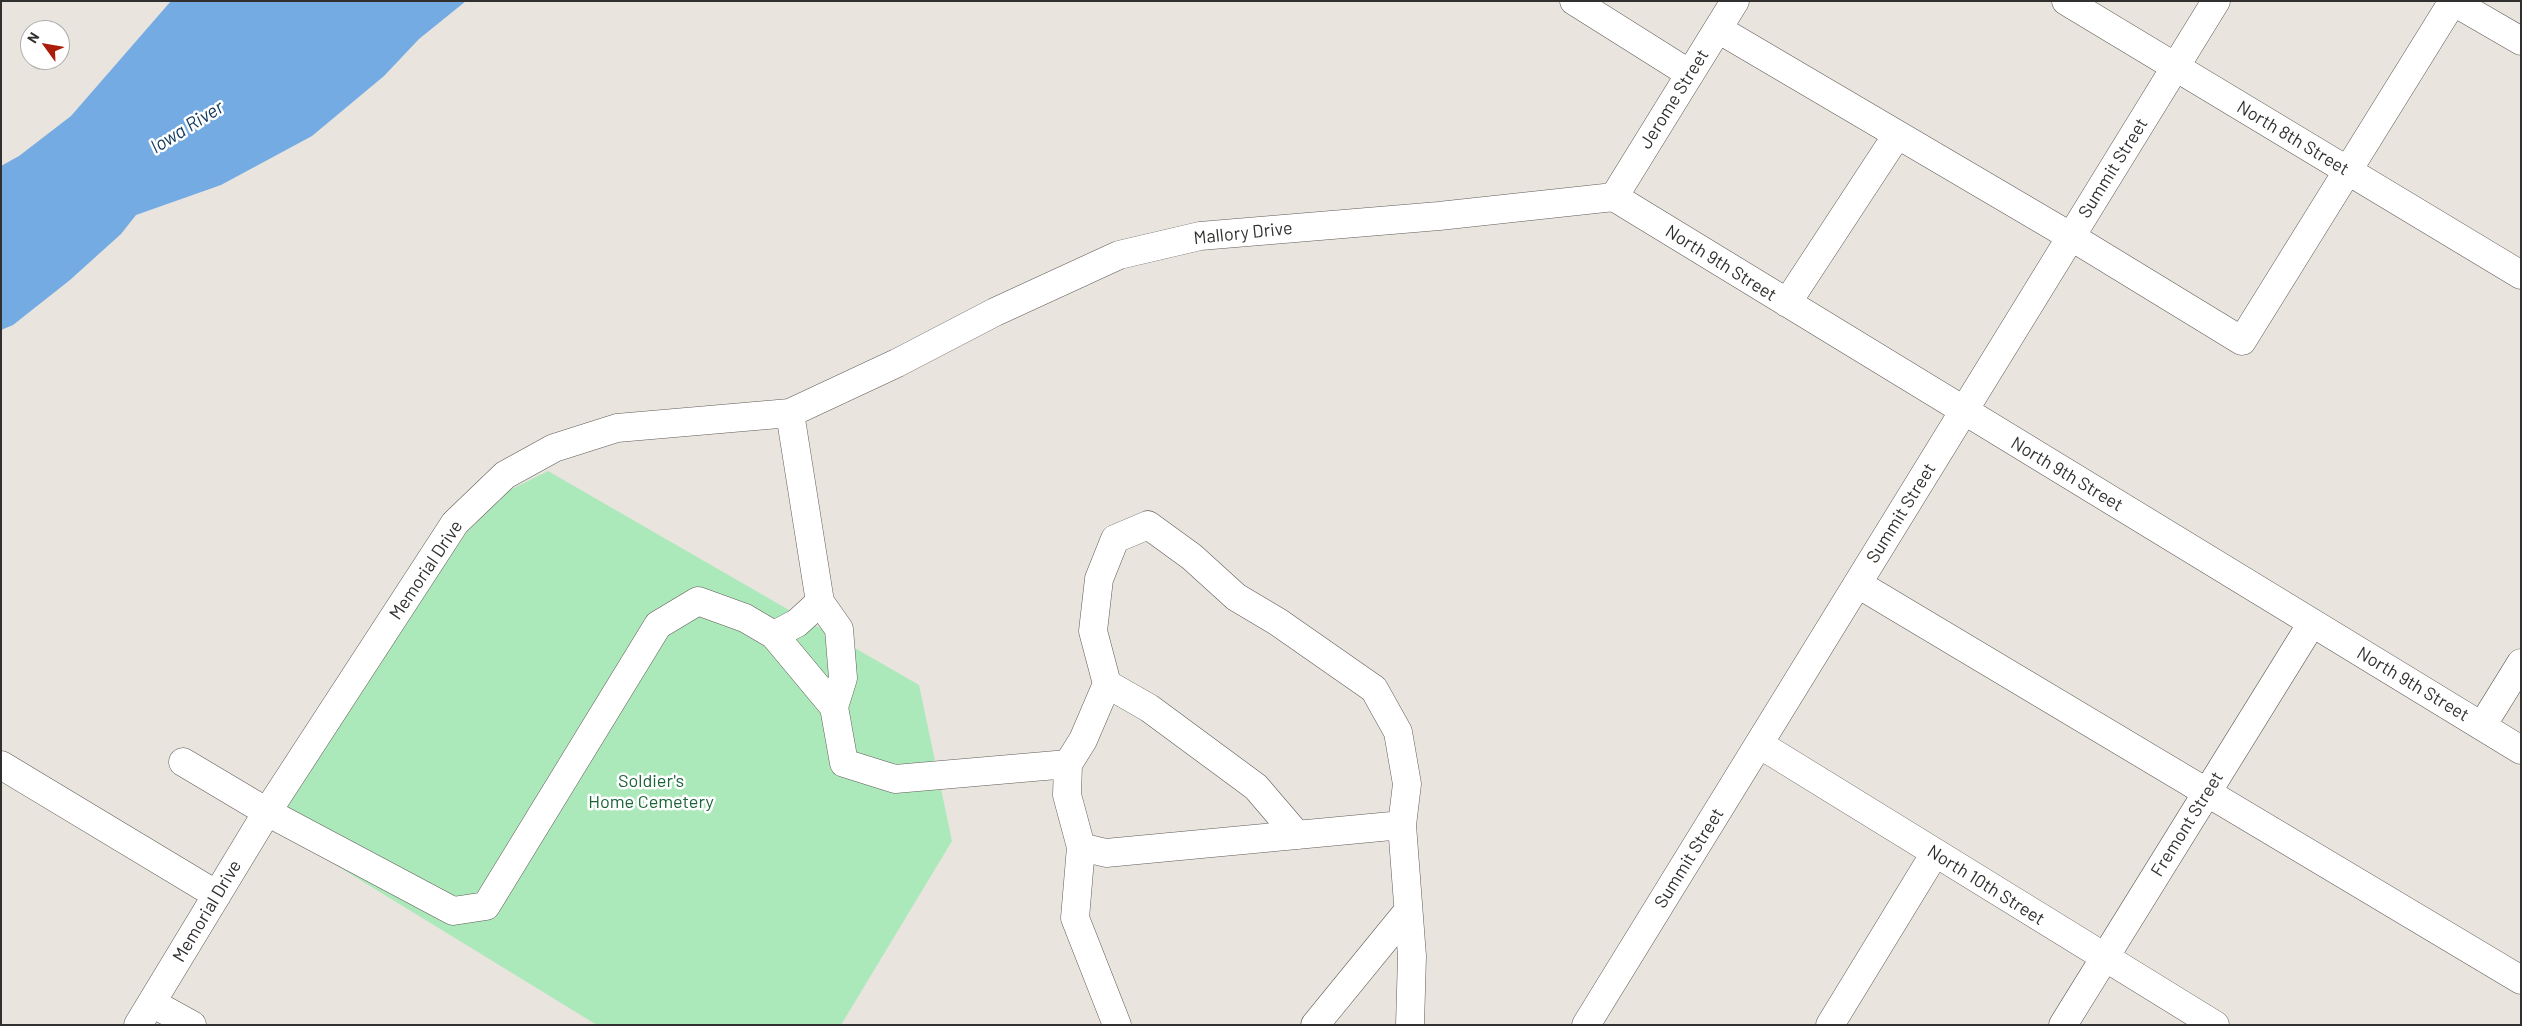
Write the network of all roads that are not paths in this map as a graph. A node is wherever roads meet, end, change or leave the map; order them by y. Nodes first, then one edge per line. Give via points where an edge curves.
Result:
1 (1574, 1) edge
2 (1735, 1) edge
3 (2066, 1) edge
4 (2216, 1) edge
5 (2452, 1) edge
6 (1718, 29) junction
7 (2521, 42) edge
8 (2175, 67) junction
9 (1690, 74) junction
10 (1898, 135) junction
11 (2348, 171) junction
12 (1614, 197) junction
13 (2070, 236) junction
14 (2521, 275) edge
15 (1787, 303) junction
16 (897, 362) joint
17 (1964, 412) junction
18 (790, 413) junction
19 (1858, 584) junction
20 (820, 602) junction
21 (2312, 623) junction
22 (774, 635) junction
23 (2521, 663) edge
24 (1107, 684) junction
25 (834, 707) junction
26 (2482, 726) junction
27 (1759, 744) junction
28 (2521, 750) edge
29 (183, 762) dead end
30 (1068, 764) junction
31 (1, 765) edge
32 (2207, 792) junction
33 (267, 812) junction
34 (1402, 825) junction
35 (1297, 835) junction
36 (1081, 847) junction
37 (1935, 854) junction
38 (217, 895) junction
39 (1408, 911) junction
40 (2104, 958) junction
41 (2521, 980) edge
42 (145, 1014) edge
43 (192, 1025) edge
44 (1117, 1025) edge
45 (1315, 1025) edge
46 (1410, 1025) edge
47 (1586, 1025) edge
48 (1830, 1025) edge
49 (2063, 1025) edge
50 (2215, 1025) edge

1 - 9 street
2 - 6 street, Jerome Street
3 - 8 street, North 8th Street
4 - 8 street, Summit Street
5 - 7 street
5 - 11 street
6 - 9 street, Jerome Street
6 - 10 street
8 - 11 street, North 8th Street
8 - 13 street, Summit Street
9 - 12 street, Jerome Street
10 - 13 street
10 - 15 street
11 - 13 street via 2242,341
11 - 14 street, North 8th Street
12 - 15 street, North 9th Street
12 - 16 street, Mallory Drive via 1182,240 1119,255
13 - 17 street, Summit Street
15 - 17 street, North 9th Street
16 - 18 street, Memorial Drive
17 - 19 street, Summit Street
17 - 21 street, North 9th Street
18 - 20 street
18 - 33 street, Memorial Drive via 617,428 554,448 505,475 455,523
19 - 27 street, Summit Street
19 - 32 street
20 - 22 street via 797,623
20 - 25 street via 839,629 843,678
21 - 26 street, North 9th Street
21 - 32 street, Fremont Street
22 - 25 street
22 - 33 street via 746,618 698,601 658,625 486,906 453,911
23 - 26 street
24 - 30 street via 1083,740
24 - 34 street via 1092,631 1099,579 1115,539 1148,525 1236,597 1374,689 1398,732 1407,784
24 - 35 street via 1149,708 1256,787
25 - 30 street via 844,763 895,779
26 - 28 street, North 9th Street
27 - 37 street, North 10th Street
27 - 47 street, Summit Street
29 - 33 street
30 - 36 street via 1068,795
31 - 38 street
32 - 40 street, Fremont Street
32 - 41 street
33 - 38 street, Memorial Drive
34 - 35 street
34 - 39 street
35 - 36 street via 1106,853
36 - 44 street via 1075,918
37 - 40 street, North 10th Street
37 - 48 street
38 - 42 street, Memorial Drive
39 - 45 street
39 - 46 street via 1412,956
40 - 49 street, Fremont Street
40 - 50 street, North 10th Street
42 - 43 street

